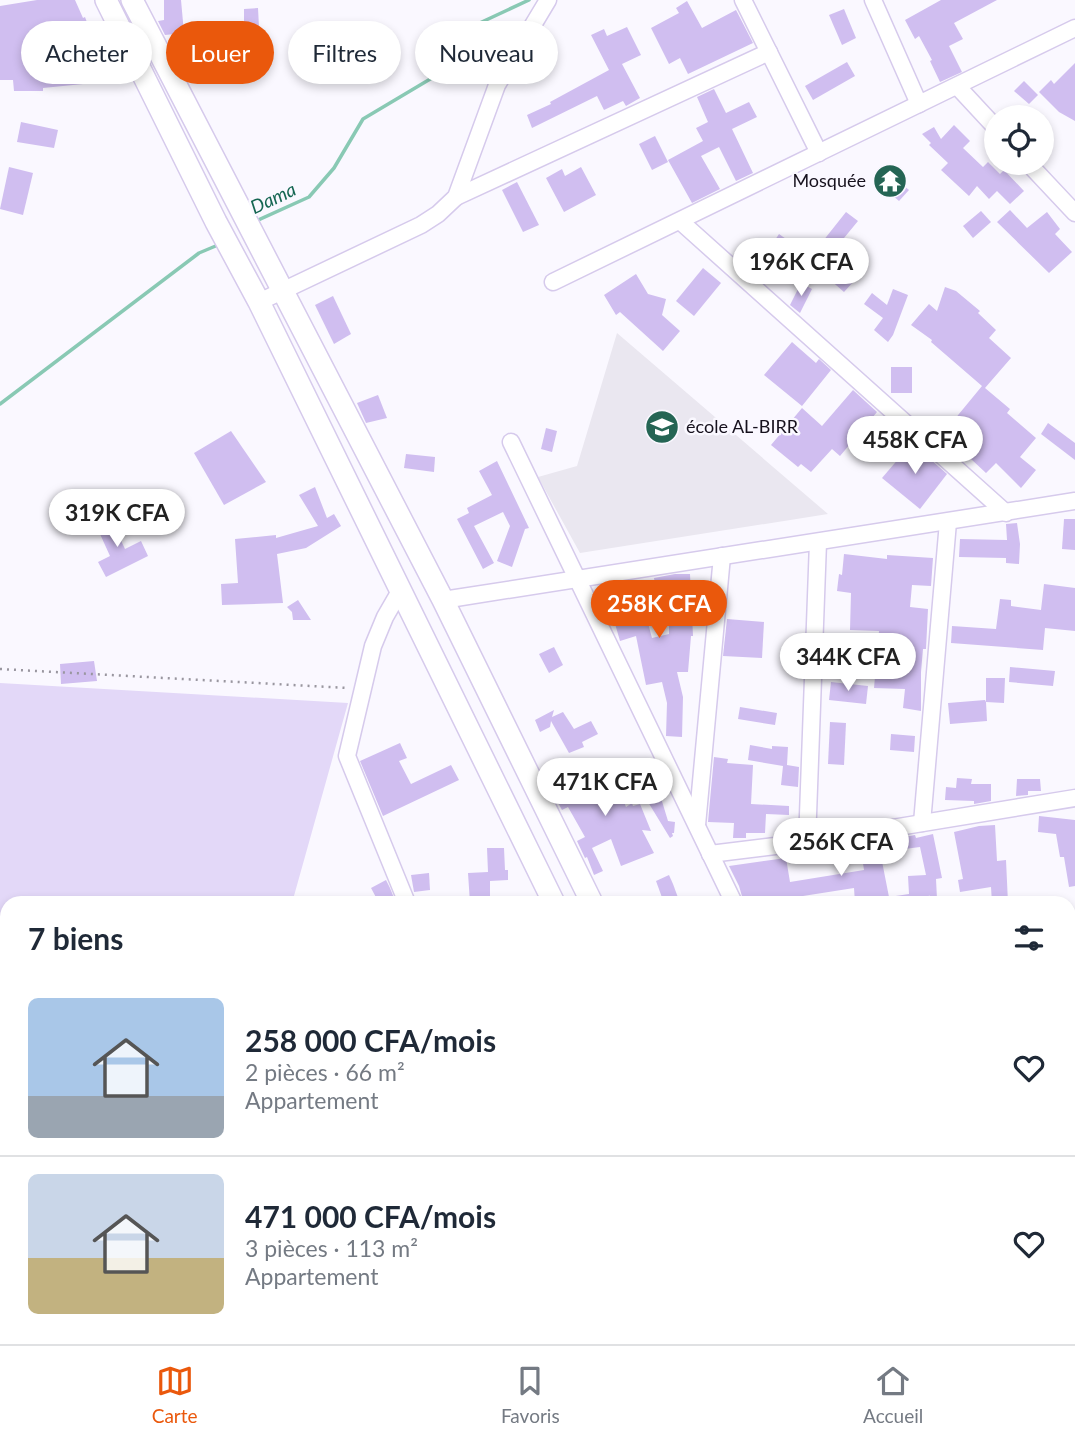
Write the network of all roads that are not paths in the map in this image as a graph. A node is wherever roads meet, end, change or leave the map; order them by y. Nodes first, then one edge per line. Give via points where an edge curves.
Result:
1 (106, 0) edge
2 (132, 0) edge
3 (548, 0) edge
4 (743, 0) edge
5 (873, 0) edge
6 (1075, 28) edge
7 (769, 52) junction
8 (957, 86) junction
9 (919, 104) junction
10 (984, 115) edge
11 (819, 153) junction
12 (1039, 175) edge
13 (456, 197) junction
14 (1075, 213) edge
15 (680, 221) junction
16 (553, 282) dead end
17 (282, 290) junction
18 (259, 302) junction
19 (511, 442) dead end
20 (1075, 501) edge
21 (1006, 513) junction
22 (948, 522) junction
23 (818, 542) junction
24 (722, 556) junction
25 (578, 579) junction
26 (400, 591) junction
27 (443, 600) junction
28 (1075, 798) edge
29 (922, 823) junction
30 (696, 826) junction
31 (807, 842) junction
32 (710, 854) junction
33 (404, 896) edge
34 (551, 896) edge
35 (589, 896) edge
36 (731, 896) edge

1 - 18 street
2 - 17 street
3 - 13 street via 497,85
4 - 7 street
5 - 9 street
6 - 8 street
7 - 11 street
7 - 13 street
8 - 9 street
8 - 10 street
9 - 11 street
11 - 15 street
12 - 14 street
13 - 17 street via 421,225
15 - 16 street
15 - 21 street
17 - 18 street
17 - 27 street
18 - 26 street
19 - 25 street
20 - 21 street
21 - 22 street
22 - 23 street
22 - 29 street
23 - 24 street
23 - 31 street
24 - 25 street
24 - 30 street
25 - 27 street
25 - 30 street
26 - 33 street via 373,646 347,756
26 - 34 street
27 - 35 street
28 - 29 street
29 - 31 street
30 - 32 street
31 - 32 street
32 - 36 street

